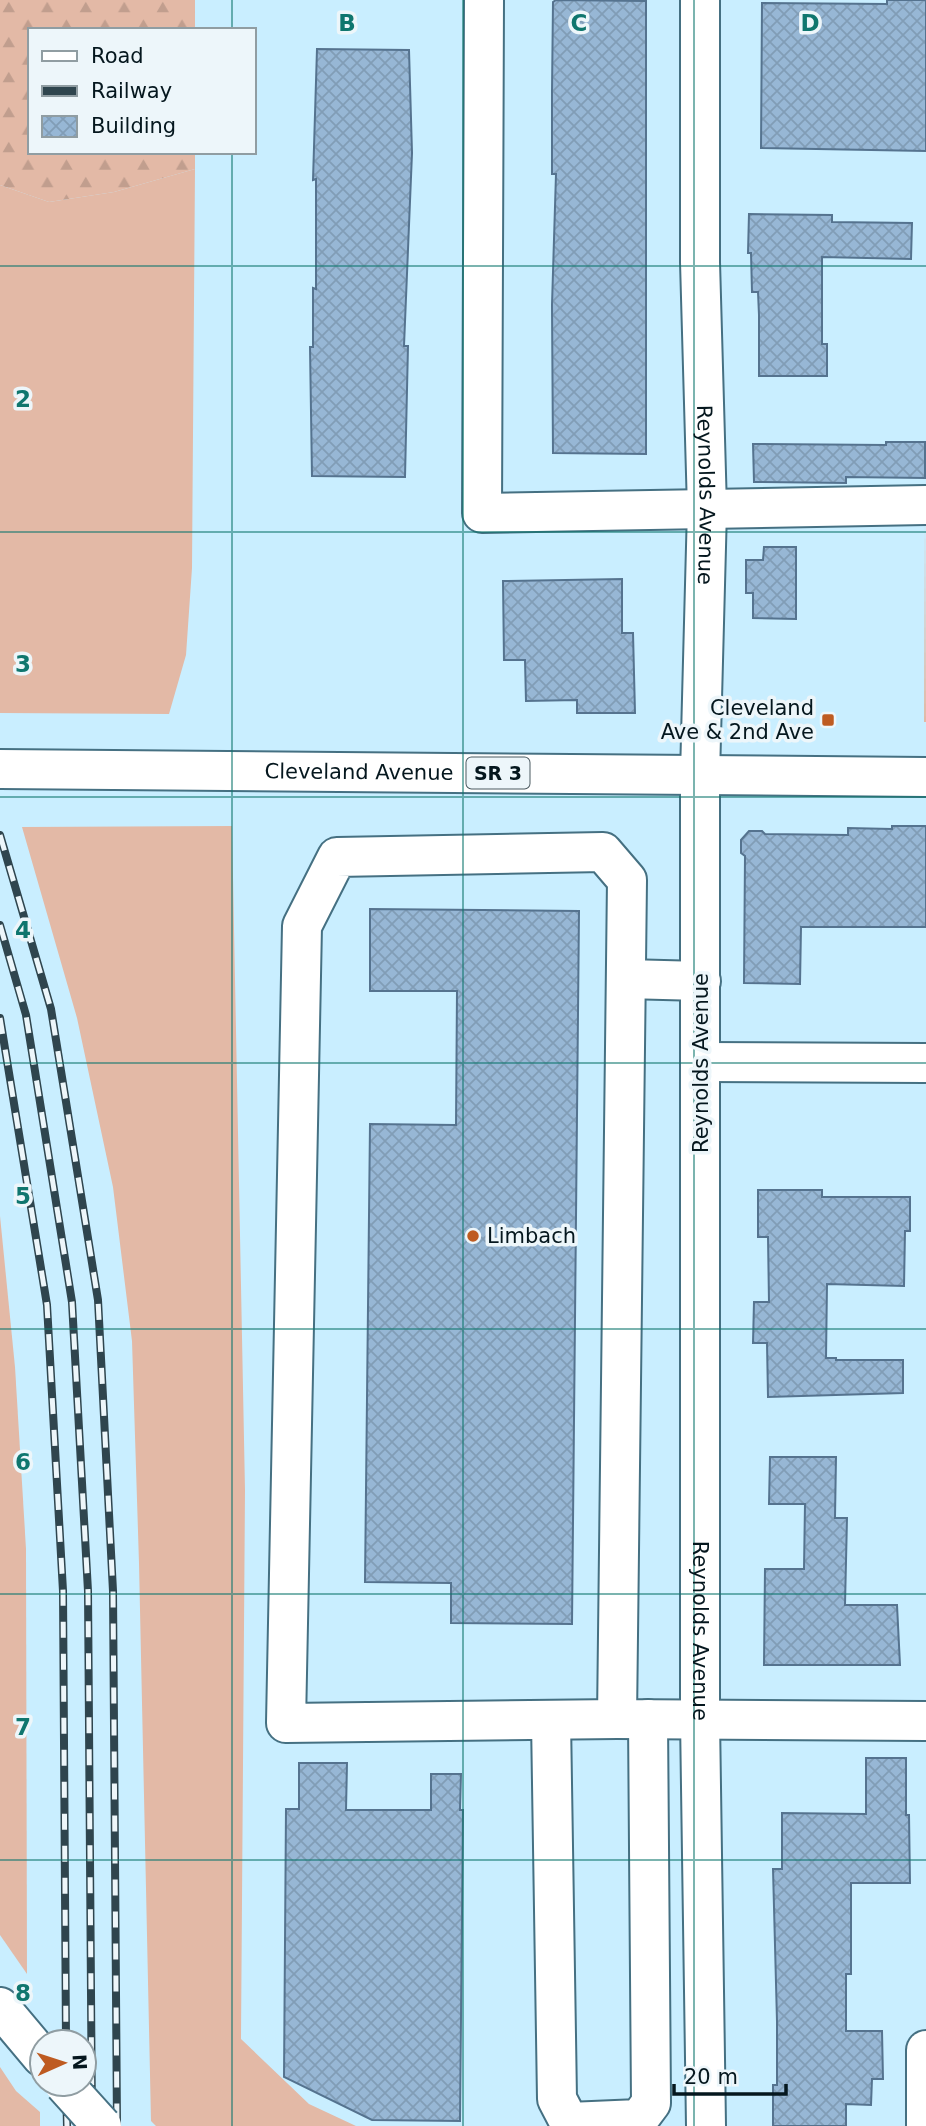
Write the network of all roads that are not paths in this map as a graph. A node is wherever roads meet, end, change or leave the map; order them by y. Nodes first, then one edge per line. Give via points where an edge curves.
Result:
1 (484, 0) edge
2 (700, 0) edge
3 (926, 505) edge
4 (707, 509) junction
5 (0, 769) edge
6 (700, 775) junction
7 (926, 776) edge
8 (626, 979) junction
9 (701, 981) junction
10 (701, 1062) junction
11 (926, 1063) edge
12 (633, 1719) junction
13 (700, 1719) junction
14 (551, 1720) junction
15 (926, 1720) edge
16 (926, 2050) edge
17 (77, 2098) edge
18 (102, 2126) edge
19 (706, 2126) edge
20 (926, 2126) edge

1 - 4 main road via 482,513
2 - 4 main road, Reynolds Avenue via 700,262
3 - 4 main road
4 - 6 main road, Reynolds Avenue
5 - 6 main road, Cleveland Avenue / SR 3
6 - 7 main road, Cleveland Avenue / SR 3
6 - 9 main road, Reynolds Avenue
8 - 9 main road
8 - 12 main road
8 - 14 main road via 627,880 603,852 337,857 302,926 286,1723
9 - 10 main road, Reynolds Avenue
10 - 11 main road
10 - 13 main road, Reynolds Avenue
12 - 13 main road
12 - 14 main road
12 - 14 main road via 651,2103 639,2119 569,2122 557,2099
13 - 15 main road
13 - 19 main road, Reynolds Avenue
16 - 20 main road
17 - 18 main road, bridge

